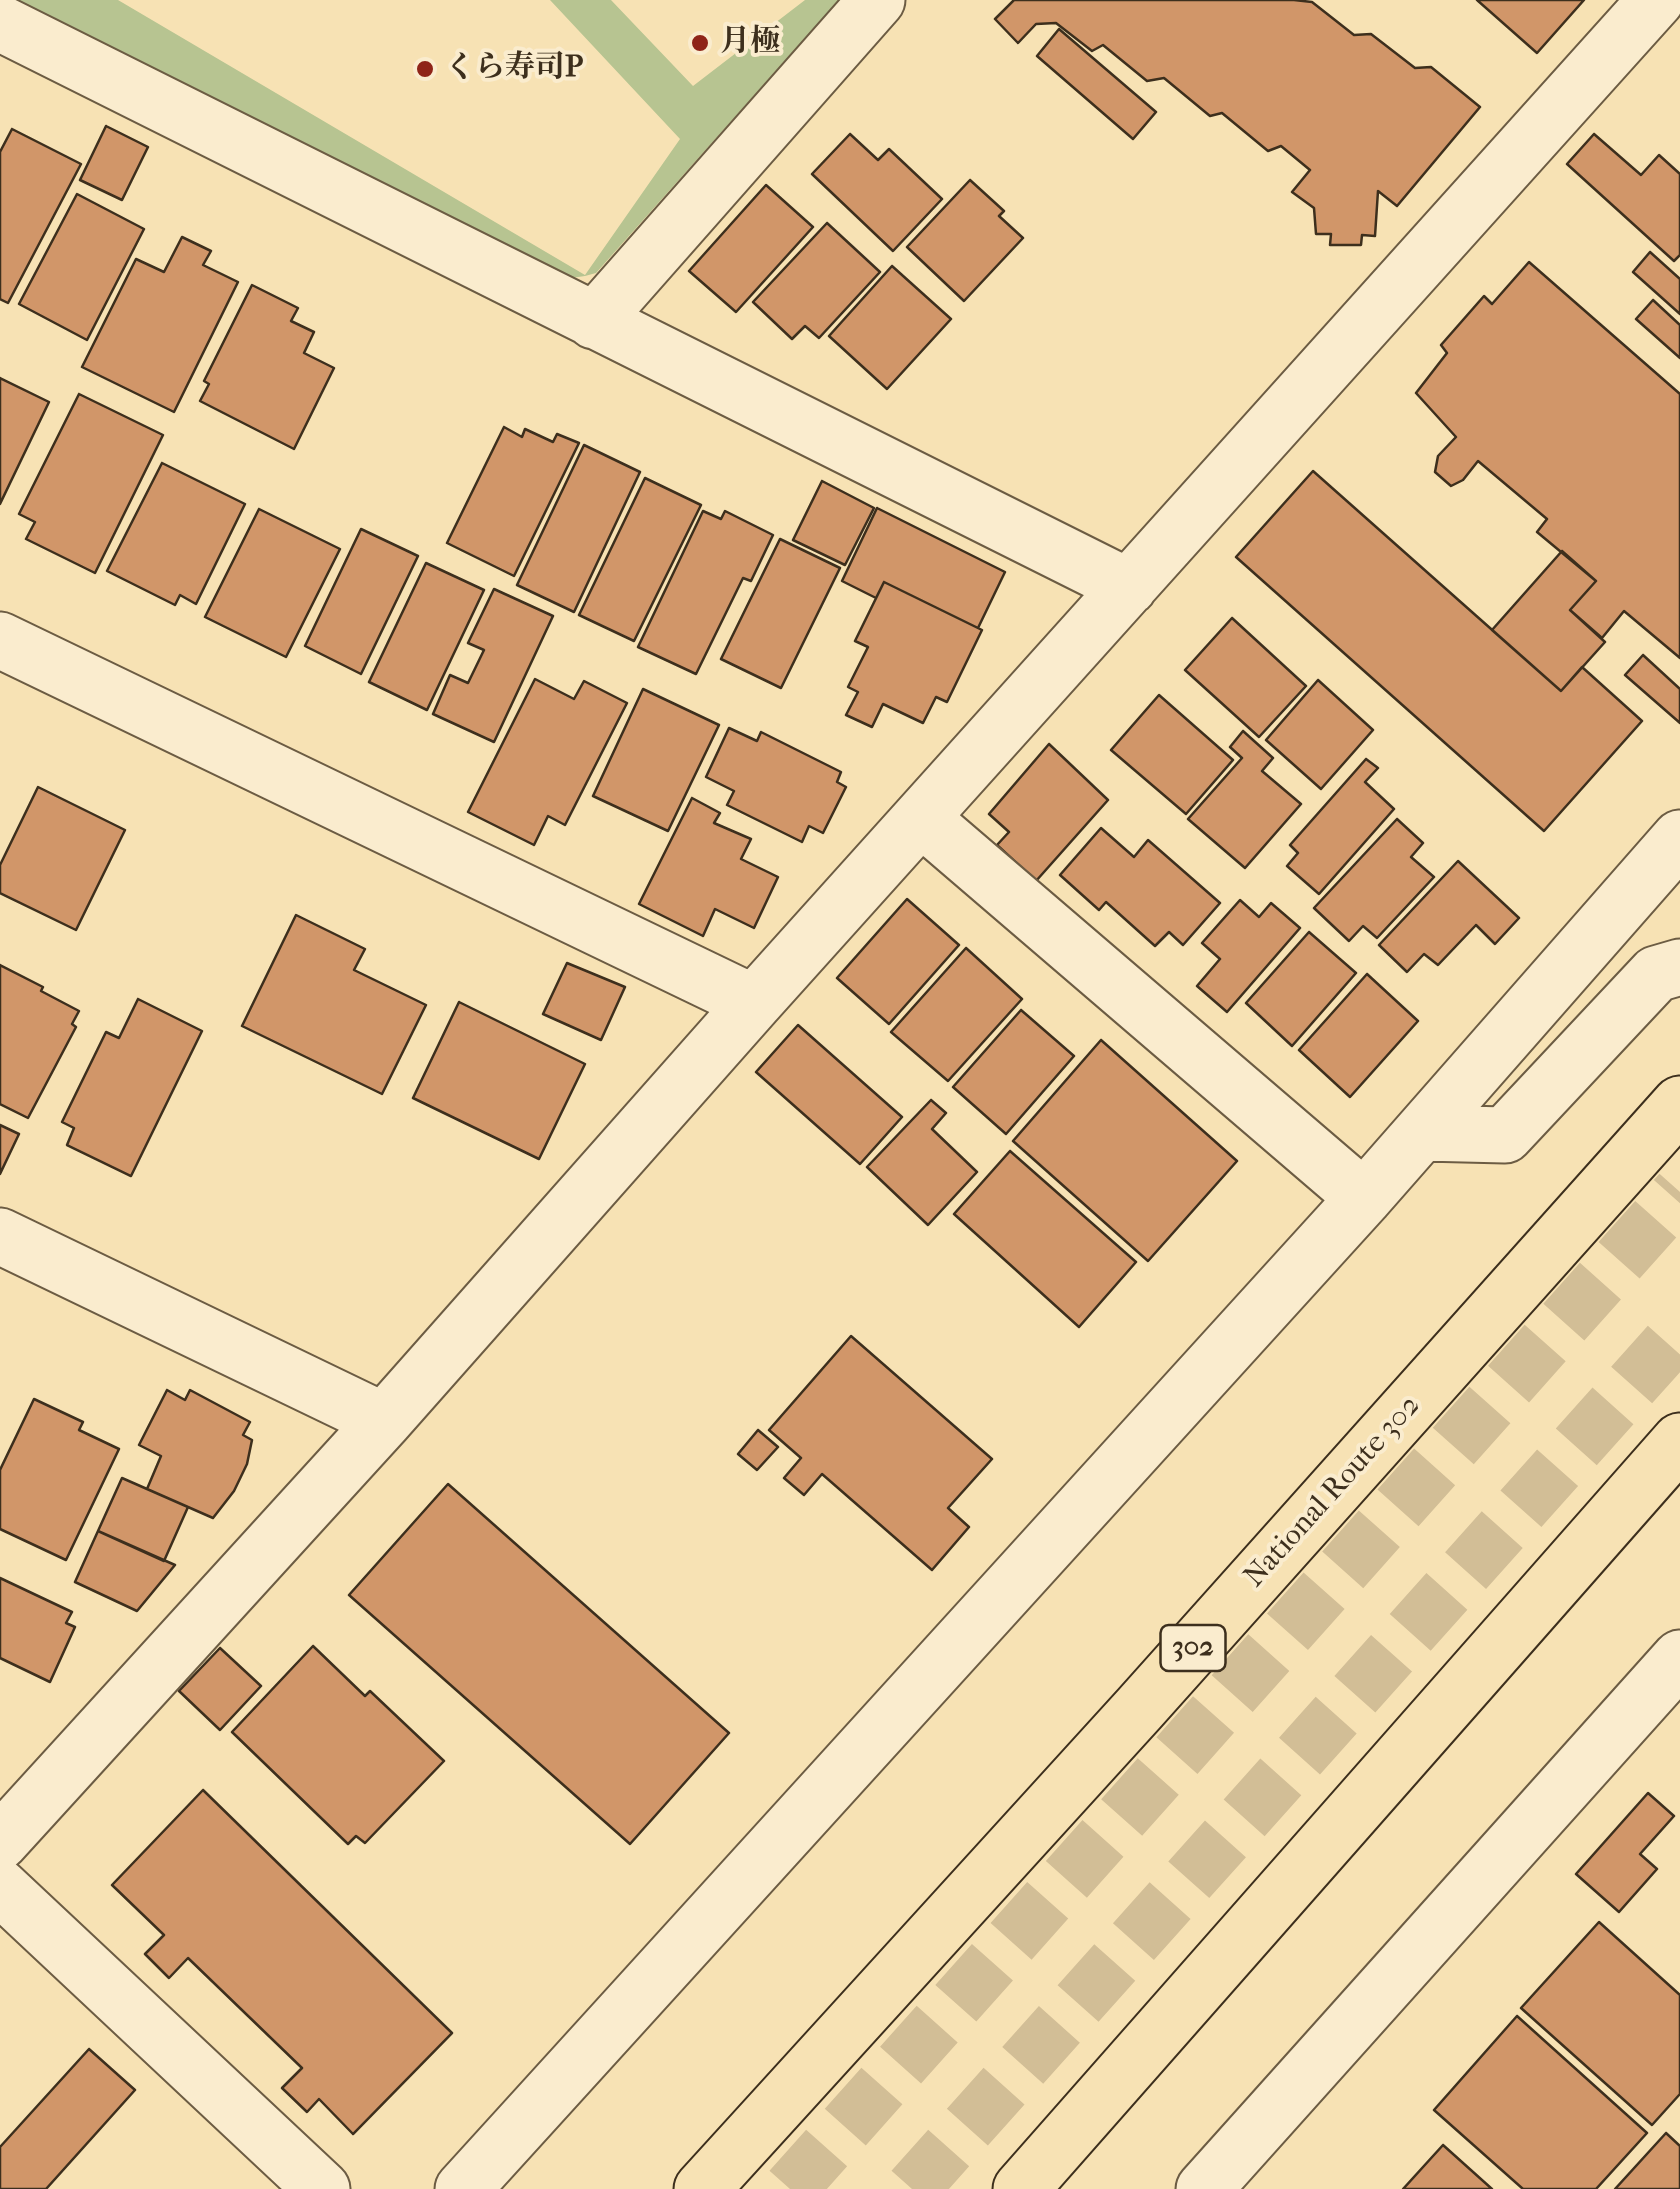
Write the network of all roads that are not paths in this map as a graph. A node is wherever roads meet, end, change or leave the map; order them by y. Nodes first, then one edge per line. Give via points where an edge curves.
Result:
1 (877, 0) edge
2 (1656, 0) edge
3 (0, 23) edge
4 (594, 321) junction
5 (1128, 588) junction
6 (0, 640) edge
7 (920, 818) junction
8 (1680, 838) edge
9 (1680, 967) edge
10 (754, 1003) junction
11 (1680, 1104) edge
12 (1423, 1132) junction
13 (1364, 1198) junction
14 (0, 1236) edge
15 (384, 1421) junction
16 (1680, 1441) edge
17 (1680, 1658) edge
18 (0, 1842) edge
19 (0, 1887) edge
20 (322, 2189) edge
21 (463, 2189) edge
22 (702, 2189) edge
23 (1021, 2189) edge
24 (1204, 2189) edge

1 - 4 street
2 - 5 street
3 - 4 street
4 - 5 street
5 - 7 street
6 - 10 street
7 - 10 street
7 - 13 street
8 - 12 street
9 - 12 street via 1656,974 1505,1135
10 - 15 street
11 - 22 highway, National Route 302 / 302
12 - 13 street
13 - 21 street
14 - 15 street
15 - 18 street
16 - 23 highway
17 - 24 street
19 - 20 street

